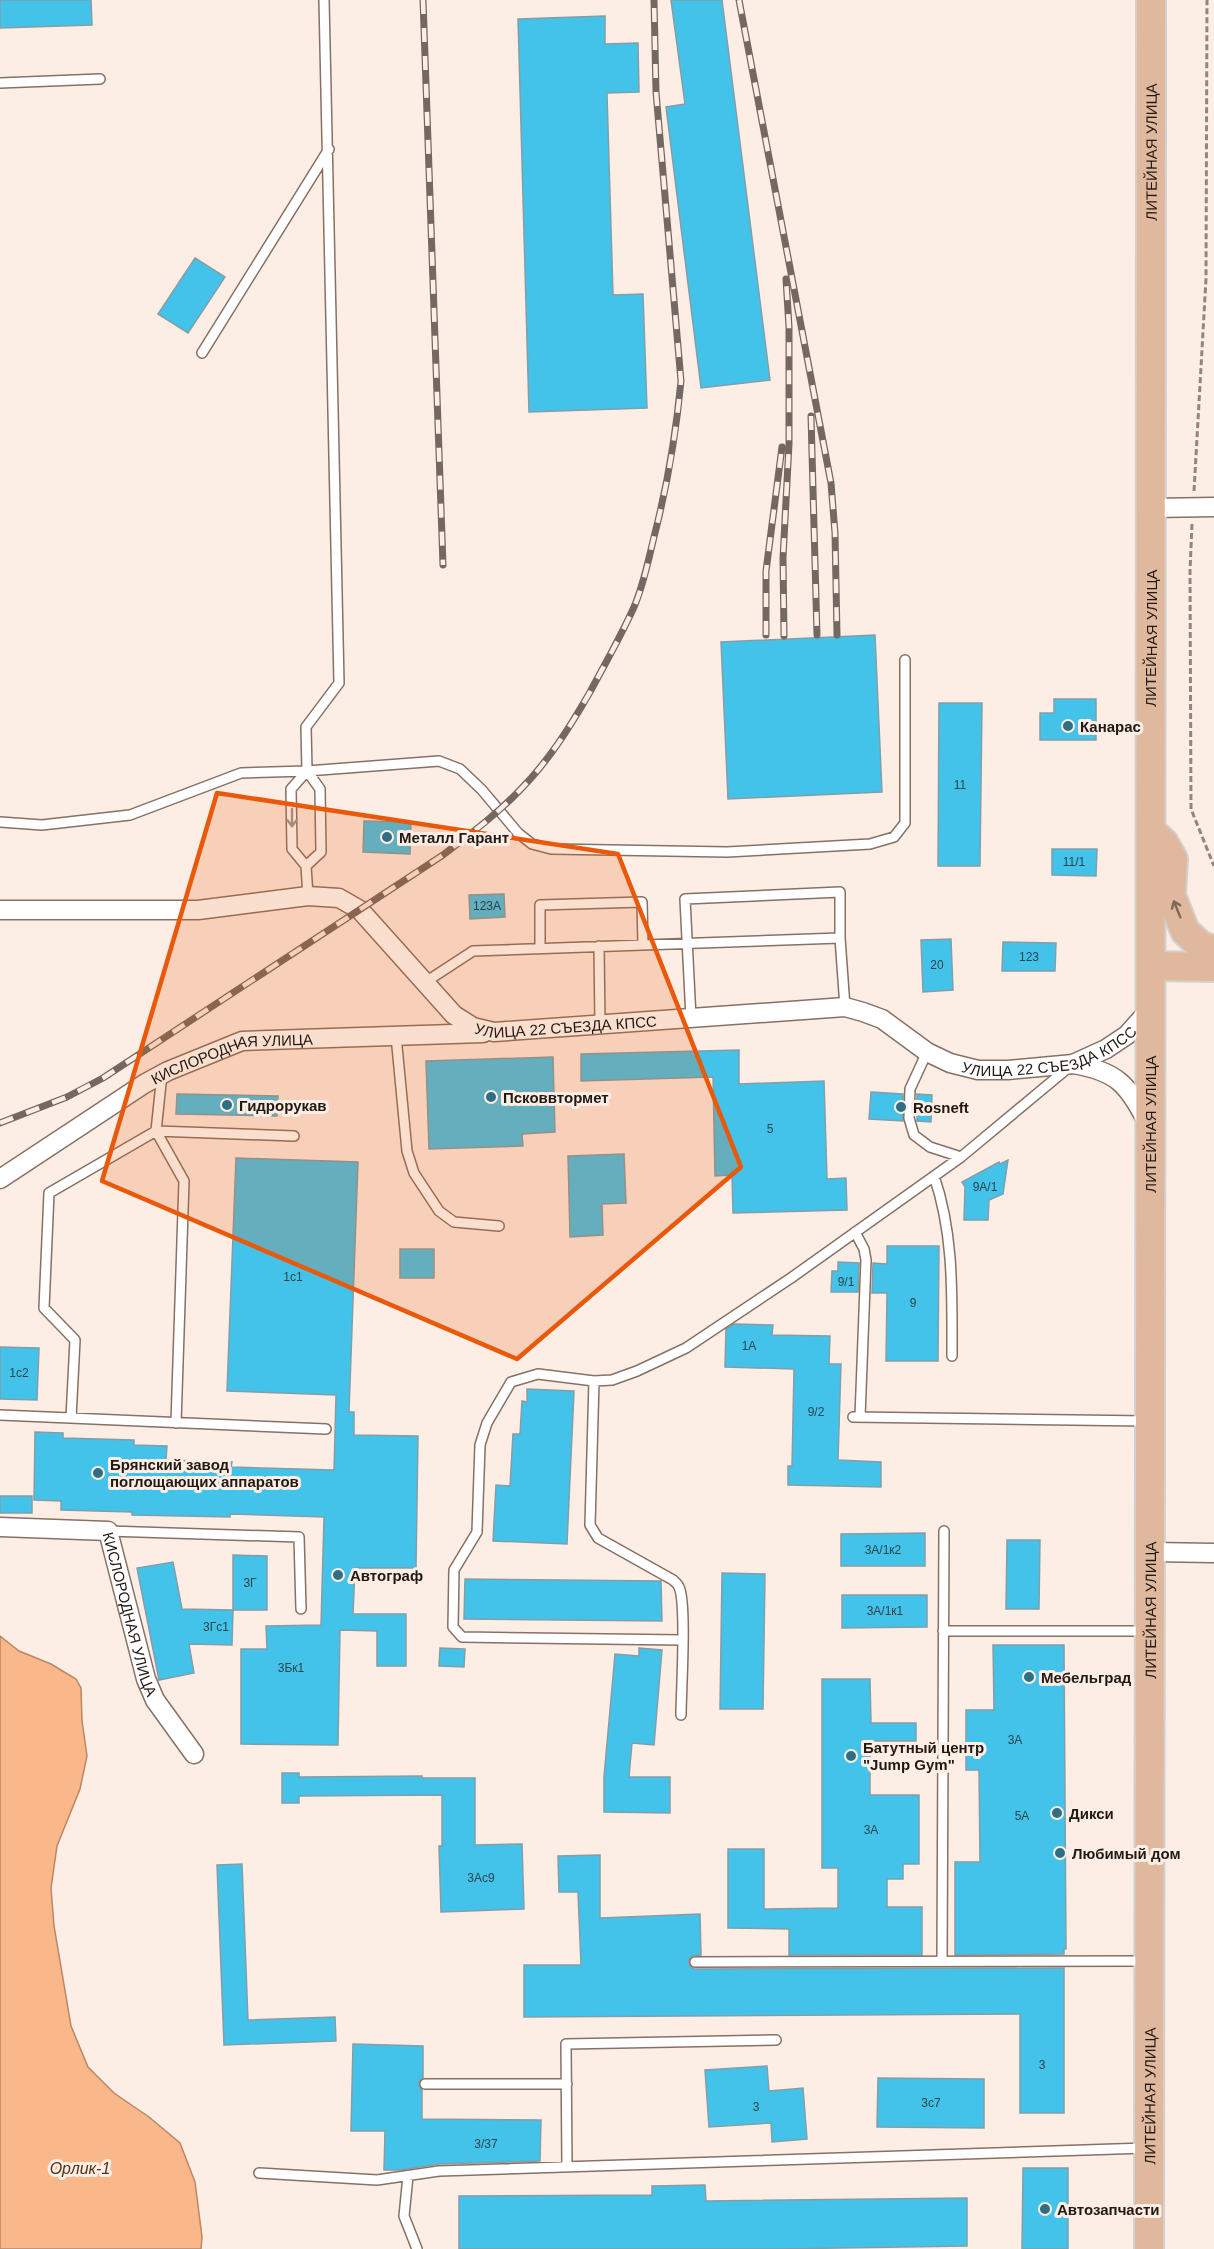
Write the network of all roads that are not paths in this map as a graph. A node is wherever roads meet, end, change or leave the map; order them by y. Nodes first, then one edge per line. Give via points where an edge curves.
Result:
1 (324, 0) edge
2 (1151, 0) edge
3 (100, 79) dead end
4 (0, 83) edge
5 (329, 148) junction
6 (202, 353) dead end
7 (1214, 507) edge
8 (1151, 508) junction
9 (905, 660) dead end
10 (307, 771) junction
11 (0, 822) edge
12 (1151, 831) junction
13 (306, 866) junction
14 (308, 896) junction
15 (0, 910) edge
16 (840, 938) junction
17 (688, 944) junction
18 (643, 945) junction
19 (599, 946) junction
20 (540, 948) junction
21 (1214, 950) edge
22 (1151, 966) junction
23 (1214, 967) edge
24 (424, 983) junction
25 (844, 1007) junction
26 (1151, 1008) junction
27 (691, 1018) junction
28 (600, 1025) junction
29 (494, 1032) junction
30 (396, 1036) junction
31 (927, 1052) junction
32 (1073, 1064) junction
33 (162, 1074) junction
34 (1149, 1127) junction
35 (156, 1131) junction
36 (294, 1136) dead end
37 (961, 1157) junction
38 (934, 1176) junction
39 (0, 1179) edge
40 (499, 1226) dead end
41 (855, 1232) junction
42 (952, 1356) dead end
43 (594, 1381) junction
44 (0, 1415) edge
45 (71, 1418) junction
46 (1151, 1421) junction
47 (176, 1423) junction
48 (326, 1429) dead end
49 (0, 1527) edge
50 (108, 1531) junction
51 (944, 1531) dead end
52 (1151, 1552) junction
53 (1214, 1553) edge
54 (301, 1609) dead end
55 (943, 1631) junction
56 (1151, 1631) junction
57 (682, 1640) junction
58 (681, 1715) dead end
59 (194, 1754) dead end
60 (942, 1961) junction
61 (1150, 1961) junction
62 (695, 1962) dead end
63 (776, 2040) dead end
64 (425, 2084) dead end
65 (567, 2084) junction
66 (1149, 2148) junction
67 (567, 2167) junction
68 (259, 2173) dead end
69 (408, 2176) junction
70 (1153, 2247) edge
71 (417, 2249) edge

1 - 5 lane
2 - 8 main road, ЛИТЕЙНАЯ УЛИЦА
3 - 4 lane
5 - 6 lane
5 - 10 lane via 339,683 306,727
7 - 8 street
8 - 12 main road, ЛИТЕЙНАЯ УЛИЦА
9 - 10 lane via 906,823 894,837 870,844 727,852 552,849 532,844 460,769 439,761
10 - 11 lane via 241,773 130,815 42,825
10 - 13 lane via 320,789 321,852
10 -> 13 lane via 291,789 292,849
21 -> 12 main road via 1201,946 1185,931 1171,896 1173,859
12 - 22 main road, ЛИТЕЙНАЯ УЛИЦА
13 - 14 lane
14 - 15 street, УЛИЦА 22 СЪЕЗДА КПСС via 198,910
14 - 24 street, УЛИЦА 22 СЪЕЗДА КПСС via 339,898 360,910
16 - 17 lane
16 - 17 lane via 840,892 685,899
16 - 25 lane
17 - 18 lane
17 - 27 lane
18 - 19 lane
18 - 20 lane via 642,902 540,906
19 - 20 lane
19 - 28 lane
20 - 24 lane via 473,951
22 - 23 main road
22 - 26 main road, ЛИТЕЙНАЯ УЛИЦА
24 - 29 street, УЛИЦА 22 СЪЕЗДА КПСС via 463,1022
25 - 27 street, УЛИЦА 22 СЪЕЗДА КПСС
25 - 31 street, УЛИЦА 22 СЪЕЗДА КПСС via 882,1020
26 - 32 street, УЛИЦА 22 СЪЕЗДА КПСС via 1127,1035
26 - 34 main road, ЛИТЕЙНАЯ УЛИЦА
27 - 28 street, УЛИЦА 22 СЪЕЗДА КПСС
28 - 29 street, УЛИЦА 22 СЪЕЗДА КПСС
29 - 30 street, КИСЛОРОДНАЯ УЛИЦА
30 - 33 street, КИСЛОРОДНАЯ УЛИЦА via 242,1041
30 - 40 lane via 407,1151 414,1173 439,1211 454,1222
31 - 32 street, УЛИЦА 22 СЪЕЗДА КПСС via 978,1070
31 - 37 lane via 910,1089 909,1118 914,1135 930,1147
32 - 34 street via 1096,1068 1125,1085
32 - 37 lane
33 - 35 lane
33 - 39 street, КИСЛОРОДНАЯ УЛИЦА
34 - 46 main road, ЛИТЕЙНАЯ УЛИЦА
35 - 36 lane
35 - 45 lane via 49,1193 44,1308 75,1340
35 - 47 lane via 184,1181
37 - 38 lane
38 - 41 lane
38 - 42 lane via 942,1198 951,1262
41 - 43 lane via 686,1348 612,1380
41 - 46 lane via 866,1260 857,1417
43 - 57 lane via 590,1525 598,1538 680,1587
43 - 57 lane via 538,1374 512,1382 492,1415 480,1445 477,1532 454,1570 453,1627 462,1637
44 - 45 lane
45 - 47 lane
46 - 52 main road, ЛИТЕЙНАЯ УЛИЦА
47 - 48 lane
49 - 50 street, КИСЛОРОДНАЯ УЛИЦА
50 - 54 lane via 299,1537
50 - 59 street, КИСЛОРОДНАЯ УЛИЦА via 146,1679 155,1700
51 - 55 lane
52 - 53 street
52 - 56 main road, ЛИТЕЙНАЯ УЛИЦА
55 - 56 lane
55 - 60 lane
56 - 61 main road, ЛИТЕЙНАЯ УЛИЦА
57 - 58 lane
60 - 61 lane
60 - 62 lane
61 - 66 main road, ЛИТЕЙНАЯ УЛИЦА
63 - 65 lane via 566,2044
64 - 65 lane
65 - 67 lane
66 - 67 lane
66 - 70 main road, ЛИТЕЙНАЯ УЛИЦА
67 - 69 lane via 439,2171
68 - 69 lane via 377,2180
69 - 71 lane via 404,2217

